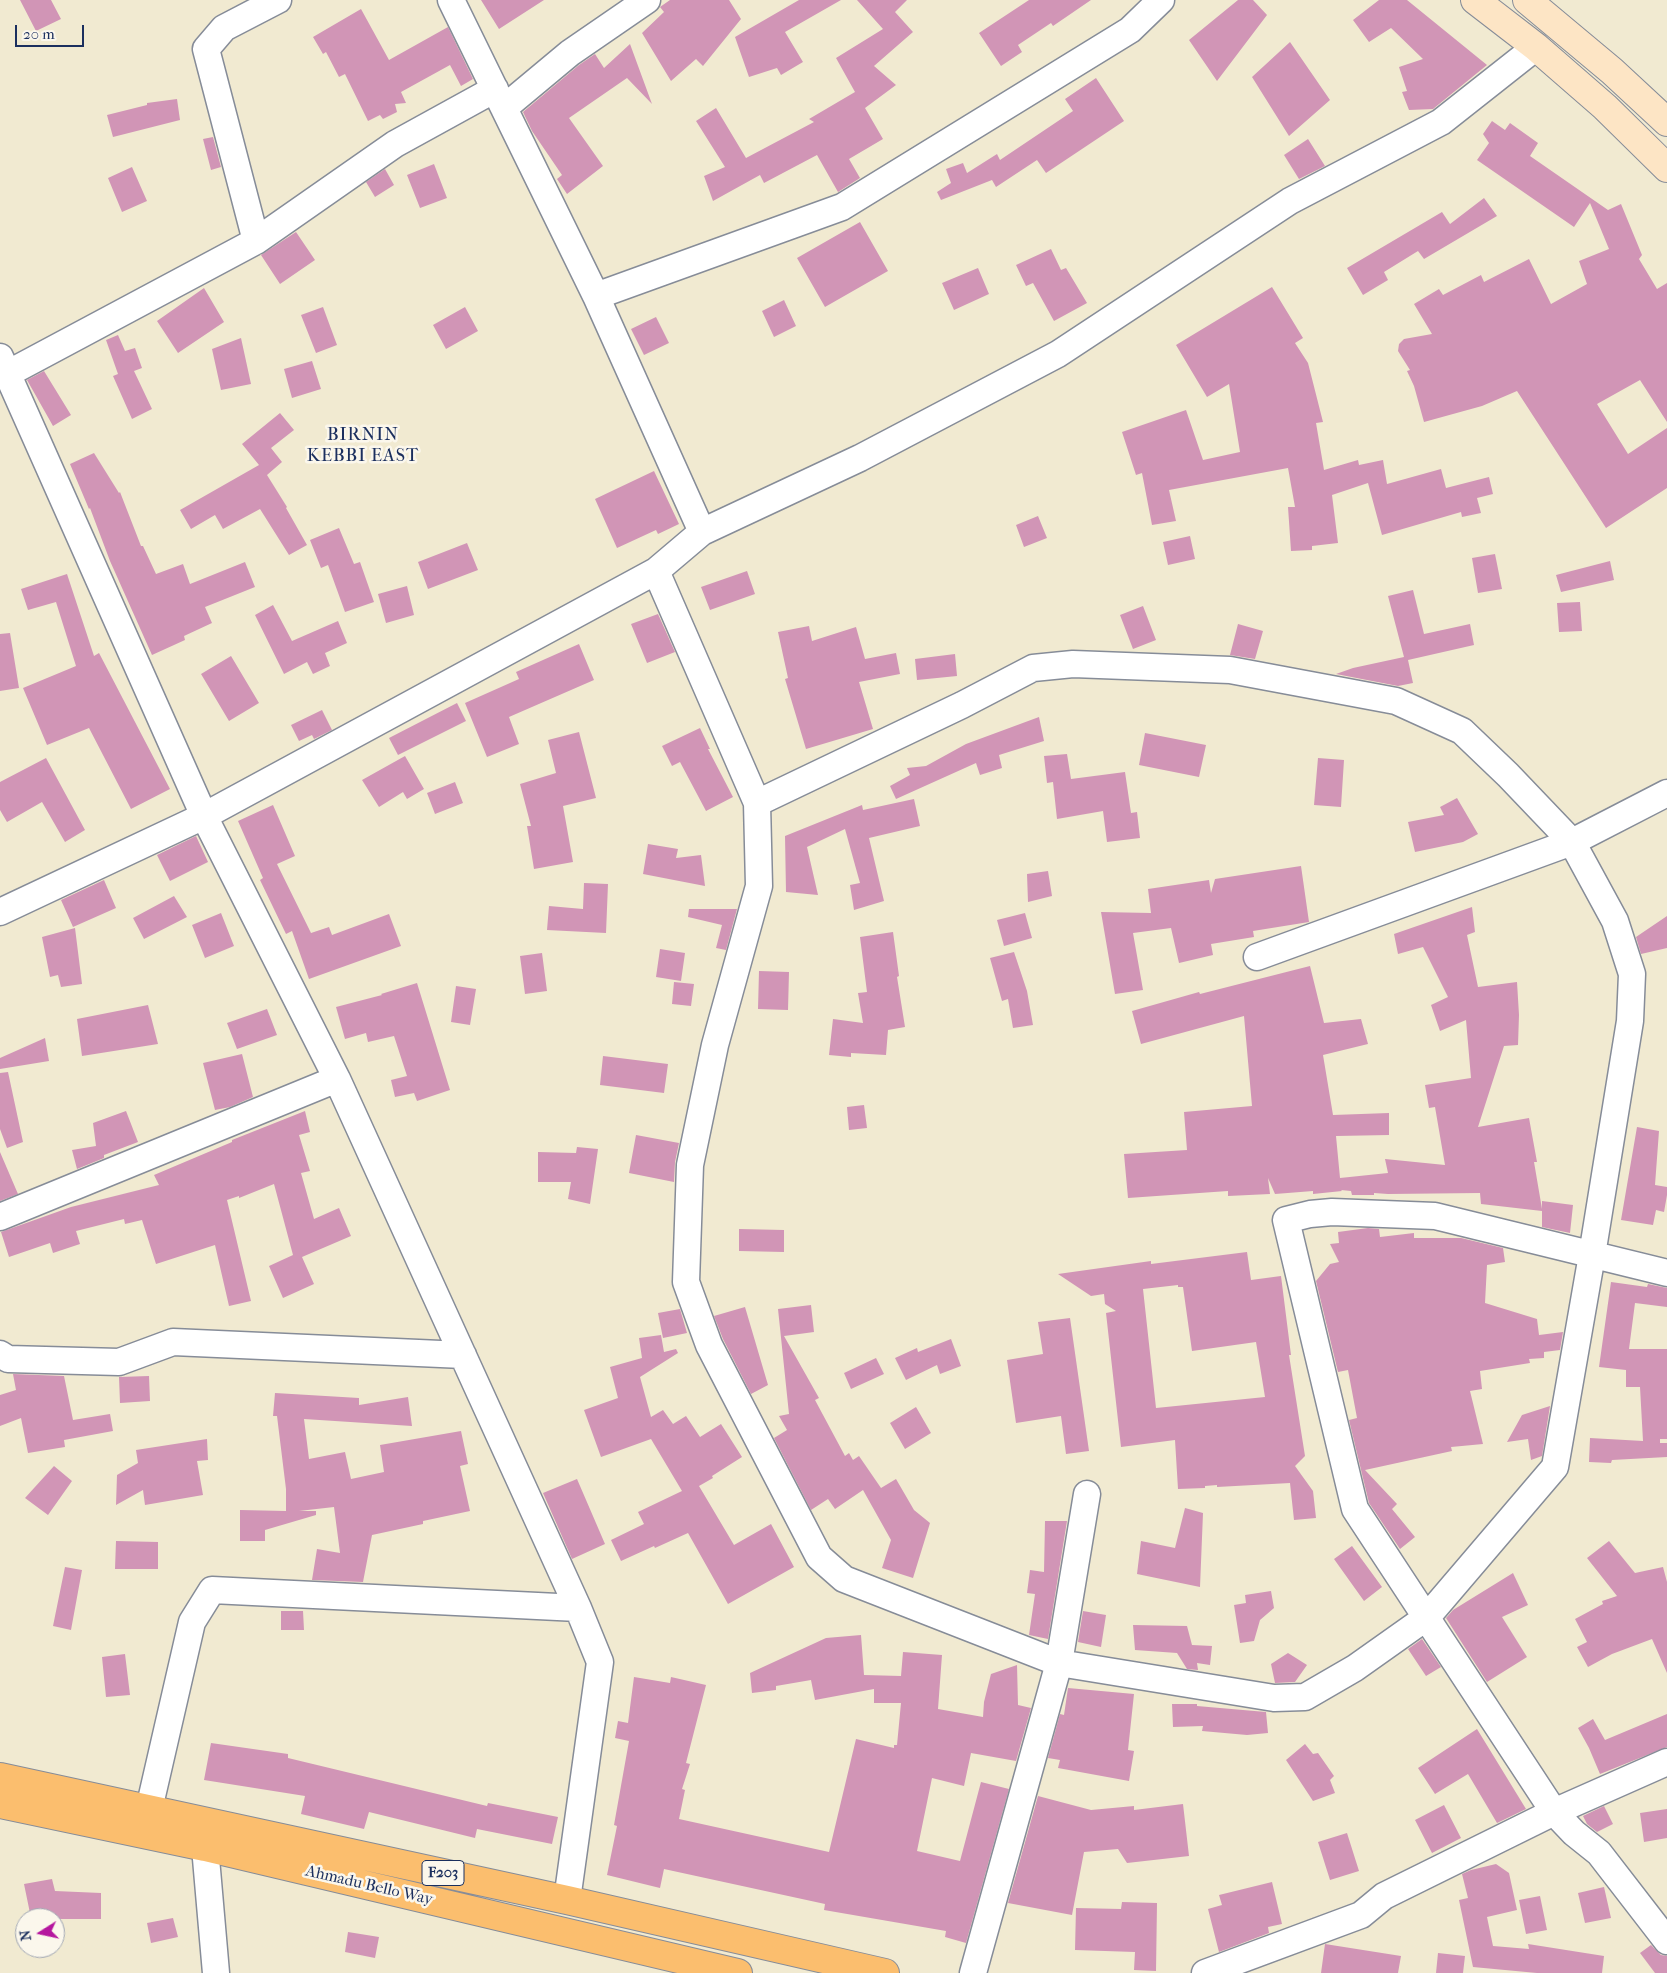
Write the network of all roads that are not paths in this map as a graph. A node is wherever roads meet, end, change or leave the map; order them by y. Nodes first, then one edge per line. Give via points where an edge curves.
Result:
1 (278, 0) edge
2 (451, 0) edge
3 (647, 0) edge
4 (1161, 0) edge
5 (1474, 0) edge
6 (1527, 0) edge
7 (1536, 47) junction
8 (500, 99) junction
9 (1667, 122) edge
10 (1667, 168) edge
11 (256, 241) junction
12 (596, 296) junction
13 (4, 365) edge
14 (702, 532) junction
15 (656, 572) junction
16 (1667, 793) edge
17 (757, 803) junction
18 (204, 816) junction
19 (1572, 842) junction
20 (0, 912) edge
21 (1257, 957) dead end
22 (337, 1079) junction
23 (0, 1217) edge
24 (1592, 1255) junction
25 (1667, 1273) edge
26 (0, 1354) edge
27 (463, 1355) junction
28 (1087, 1494) dead end
29 (578, 1608) junction
30 (1427, 1617) junction
31 (1059, 1663) junction
32 (1667, 1762) edge
33 (0, 1777) edge
34 (0, 1804) edge
35 (149, 1809) junction
36 (1554, 1812) junction
37 (205, 1847) junction
38 (567, 1900) junction
39 (1667, 1940) edge
40 (692, 1968) edge
41 (216, 1973) edge
42 (738, 1973) edge
43 (884, 1973) edge
44 (974, 1973) edge
45 (1205, 1973) edge

1 - 11 street via 224,28 206,49
2 - 8 street
3 - 8 street
4 - 12 street via 1130,30 842,207
5 - 7 main road
6 - 9 main road
7 - 10 main road via 1605,107
7 - 14 street via 1441,122 1290,201 1058,354 860,458
8 - 11 street via 396,144
8 - 12 street
11 - 13 street
12 - 14 street
13 - 18 street
14 - 15 street
15 - 17 street
15 - 18 street
16 - 19 street
17 - 19 street via 1033,668 1073,664 1230,670 1396,701 1462,730
17 - 31 street via 758,886 715,1045 690,1165 686,1282 710,1345 819,1557 844,1579
18 - 20 street
18 - 22 street
19 - 21 street
19 - 24 street via 1615,921 1632,974 1630,1021
22 - 23 street
22 - 27 street
24 - 25 street
24 - 30 street via 1555,1467
24 - 30 street via 1435,1216 1332,1212 1286,1220 1355,1509
26 - 27 street via 8,1359 119,1362 173,1342
27 - 29 street
28 - 31 street
29 - 35 street via 212,1590 192,1622
29 - 38 street via 600,1662
30 - 31 street via 1355,1668 1305,1697 1274,1698
30 - 36 street
31 - 44 street
32 - 36 street
33 - 35 main road, F203
34 - 37 main road, Ahmadu Bello Way / F203
35 - 38 main road, F203
36 - 39 street via 1599,1853
36 - 45 street via 1384,1896 1360,1915
37 - 40 main road, Ahmadu Bello Way / F203
37 - 41 street
38 - 43 main road, F203
40 - 42 main road, Ahmadu Bello Way / F203

